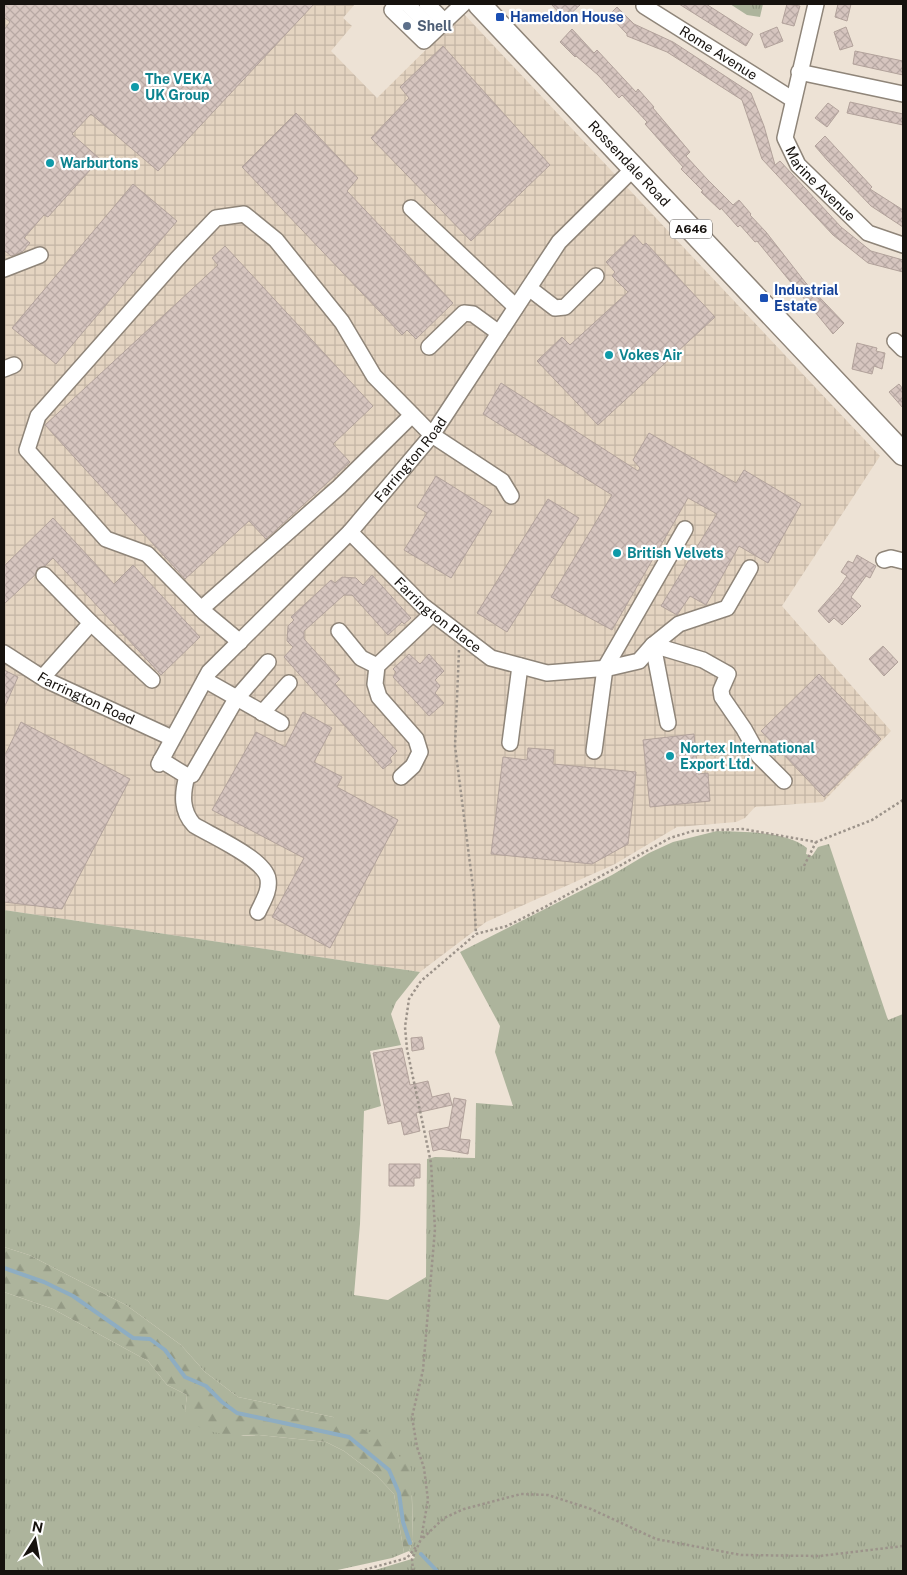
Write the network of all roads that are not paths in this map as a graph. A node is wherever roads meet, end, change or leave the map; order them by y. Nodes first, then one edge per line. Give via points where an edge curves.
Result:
1 (398, 4) edge
2 (407, 4) edge
3 (427, 4) edge
4 (479, 4) edge
5 (816, 4) edge
6 (644, 6) dead end
7 (448, 15) edge
8 (799, 72) junction
9 (903, 94) edge
10 (792, 99) junction
11 (634, 168) junction
12 (411, 208) dead end
13 (903, 245) edge
14 (40, 255) dead end
15 (4, 269) edge
16 (596, 276) dead end
17 (529, 288) junction
18 (516, 307) junction
19 (499, 333) junction
20 (429, 347) dead end
21 (412, 415) junction
22 (432, 435) junction
23 (901, 447) edge
24 (511, 496) dead end
25 (685, 529) dead end
26 (350, 532) junction
27 (884, 560) dead end
28 (903, 561) edge
29 (750, 568) dead end
30 (44, 575) dead end
31 (201, 609) junction
32 (432, 614) junction
33 (91, 623) junction
34 (339, 631) dead end
35 (240, 642) junction
36 (653, 645) junction
37 (4, 653) edge
38 (268, 662) dead end
39 (377, 666) junction
40 (520, 666) junction
41 (605, 668) junction
42 (43, 678) junction
43 (152, 680) dead end
44 (205, 680) junction
45 (289, 683) dead end
46 (236, 699) junction
47 (262, 713) junction
48 (281, 723) dead end
49 (668, 723) dead end
50 (172, 738) junction
51 (510, 743) dead end
52 (594, 750) dead end
53 (187, 776) junction
54 (401, 777) dead end
55 (784, 781) dead end
56 (258, 912) dead end

1 - 7 street via 392,10 424,41
2 - 7 street
3 - 7 street
4 - 11 highway, Rossendale Road / A646
5 - 8 street, Marine Avenue
6 - 10 street, Rome Avenue
8 - 9 street
8 - 10 street, Marine Avenue
10 - 13 street, Marine Avenue via 785,138 798,165 868,233
11 - 17 street, Farrington Road via 559,242
11 - 23 highway, Rossendale Road / A646
12 - 18 street
14 - 15 street
16 - 17 street via 565,307 555,308
17 - 18 street, Farrington Road
18 - 19 street, Farrington Road
19 - 20 street via 473,314 464,313
19 - 22 street, Farrington Road
21 - 22 street
21 - 31 street via 339,487
21 - 31 street via 374,376 342,322 276,240 244,214 216,218 38,416 27,450 106,539 147,554
22 - 24 street via 502,480
22 - 26 street, Farrington Road
25 - 41 street
26 - 32 street, Farrington Place
26 - 35 street, Farrington Road
27 - 28 street
29 - 36 street, Farrington Place via 727,608 679,624
30 - 33 street
31 - 35 street
32 - 39 street
32 - 40 street, Farrington Place via 492,658
33 - 42 street
33 - 43 street
34 - 39 street via 361,658
35 - 44 street, Farrington Road
36 - 41 street, Farrington Place via 639,661
36 - 49 street
36 - 55 street via 703,660 728,674 722,698 759,756
37 - 42 street, Farrington Road
38 - 46 street
39 - 54 street via 374,684 379,697 416,738 420,752 413,766
40 - 41 street, Farrington Place via 547,673
40 - 51 street
41 - 52 street
42 - 50 street, Farrington Road
44 - 46 street
44 - 50 street, Farrington Road
45 - 47 street
46 - 47 street
46 - 53 street via 196,772
47 - 48 street
50 - 53 street, Farrington Road via 160,762
53 - 56 street via 183,800 188,819 265,869 269,880 268,892

